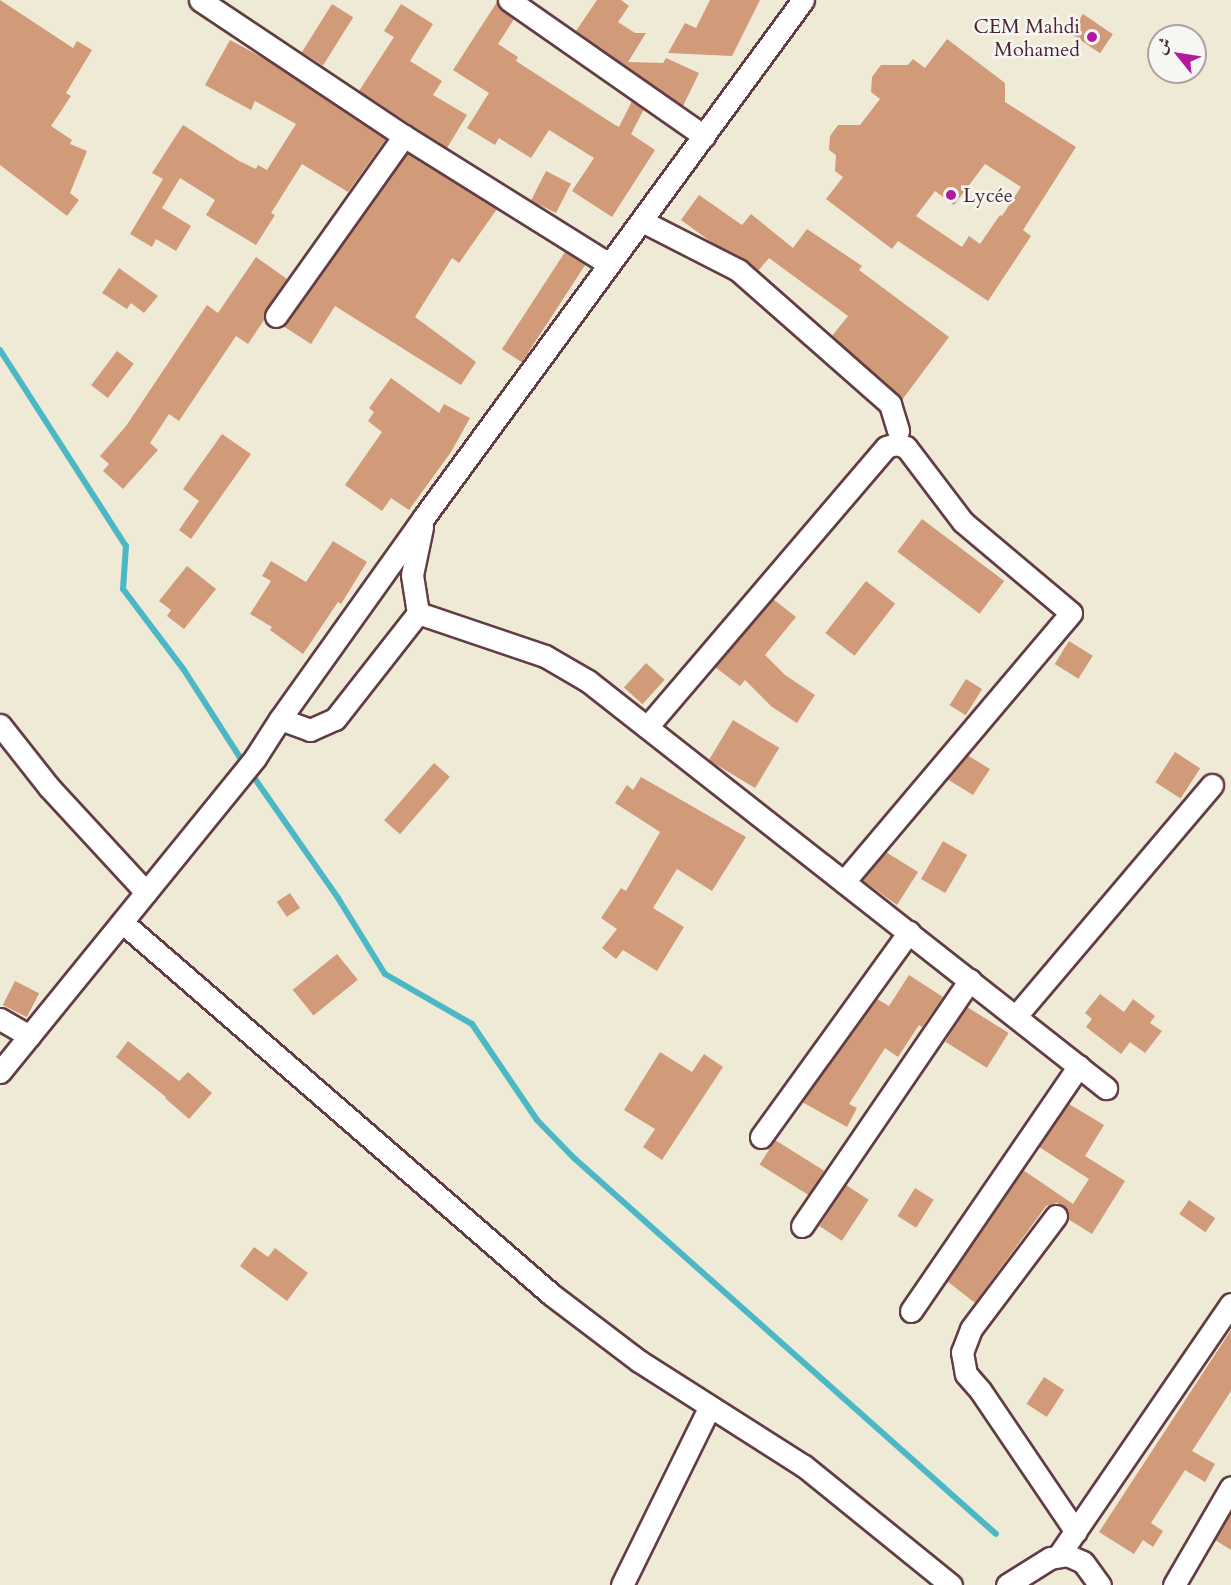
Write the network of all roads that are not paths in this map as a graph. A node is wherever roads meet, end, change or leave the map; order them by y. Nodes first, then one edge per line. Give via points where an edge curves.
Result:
1 (200, 0) edge
2 (509, 0) edge
3 (803, 0) edge
4 (404, 136) junction
5 (704, 136) junction
6 (642, 221) junction
7 (609, 264) junction
8 (276, 316) dead end
9 (898, 431) dead end
10 (424, 517) junction
11 (418, 613) junction
12 (280, 719) junction
13 (0, 725) edge
14 (647, 728) junction
15 (1212, 785) dead end
16 (844, 882) junction
17 (146, 892) junction
18 (122, 922) junction
19 (909, 932) junction
20 (970, 980) junction
21 (1016, 1016) junction
22 (0, 1018) edge
23 (29, 1036) junction
24 (1079, 1066) junction
25 (0, 1072) edge
26 (1106, 1088) dead end
27 (761, 1137) dead end
28 (1056, 1216) dead end
29 (802, 1226) dead end
30 (1231, 1304) edge
31 (911, 1311) dead end
32 (709, 1408) junction
33 (1231, 1487) edge
34 (1076, 1532) junction
35 (1059, 1555) junction
36 (622, 1585) edge
37 (951, 1585) edge
38 (1007, 1585) edge
39 (1100, 1585) edge
40 (1174, 1585) edge

1 - 4 street
2 - 5 street
3 - 5 street
4 - 7 street
4 - 8 street
5 - 6 street
6 - 7 street
6 - 9 street via 738,270 890,404
7 - 10 street
10 - 11 street via 412,575
10 - 12 street
11 - 12 street via 335,719 310,730
11 - 14 street via 545,656 588,681
12 - 17 street via 242,776
13 - 17 street via 49,787
14 - 16 street
14 - 16 street via 886,447 906,447 963,522 1071,613
15 - 21 street
16 - 19 street
17 - 18 street
18 - 23 street
18 - 32 street via 552,1295
19 - 20 street
19 - 27 street
20 - 21 street
20 - 29 street
21 - 24 street
22 - 23 street
23 - 25 street
24 - 26 street
24 - 31 street
28 - 34 street via 971,1329 962,1352 966,1374
30 - 34 street
32 - 36 street
32 - 37 street via 804,1466
33 - 40 street
34 - 35 street
35 - 38 street
35 - 39 street via 1083,1562

